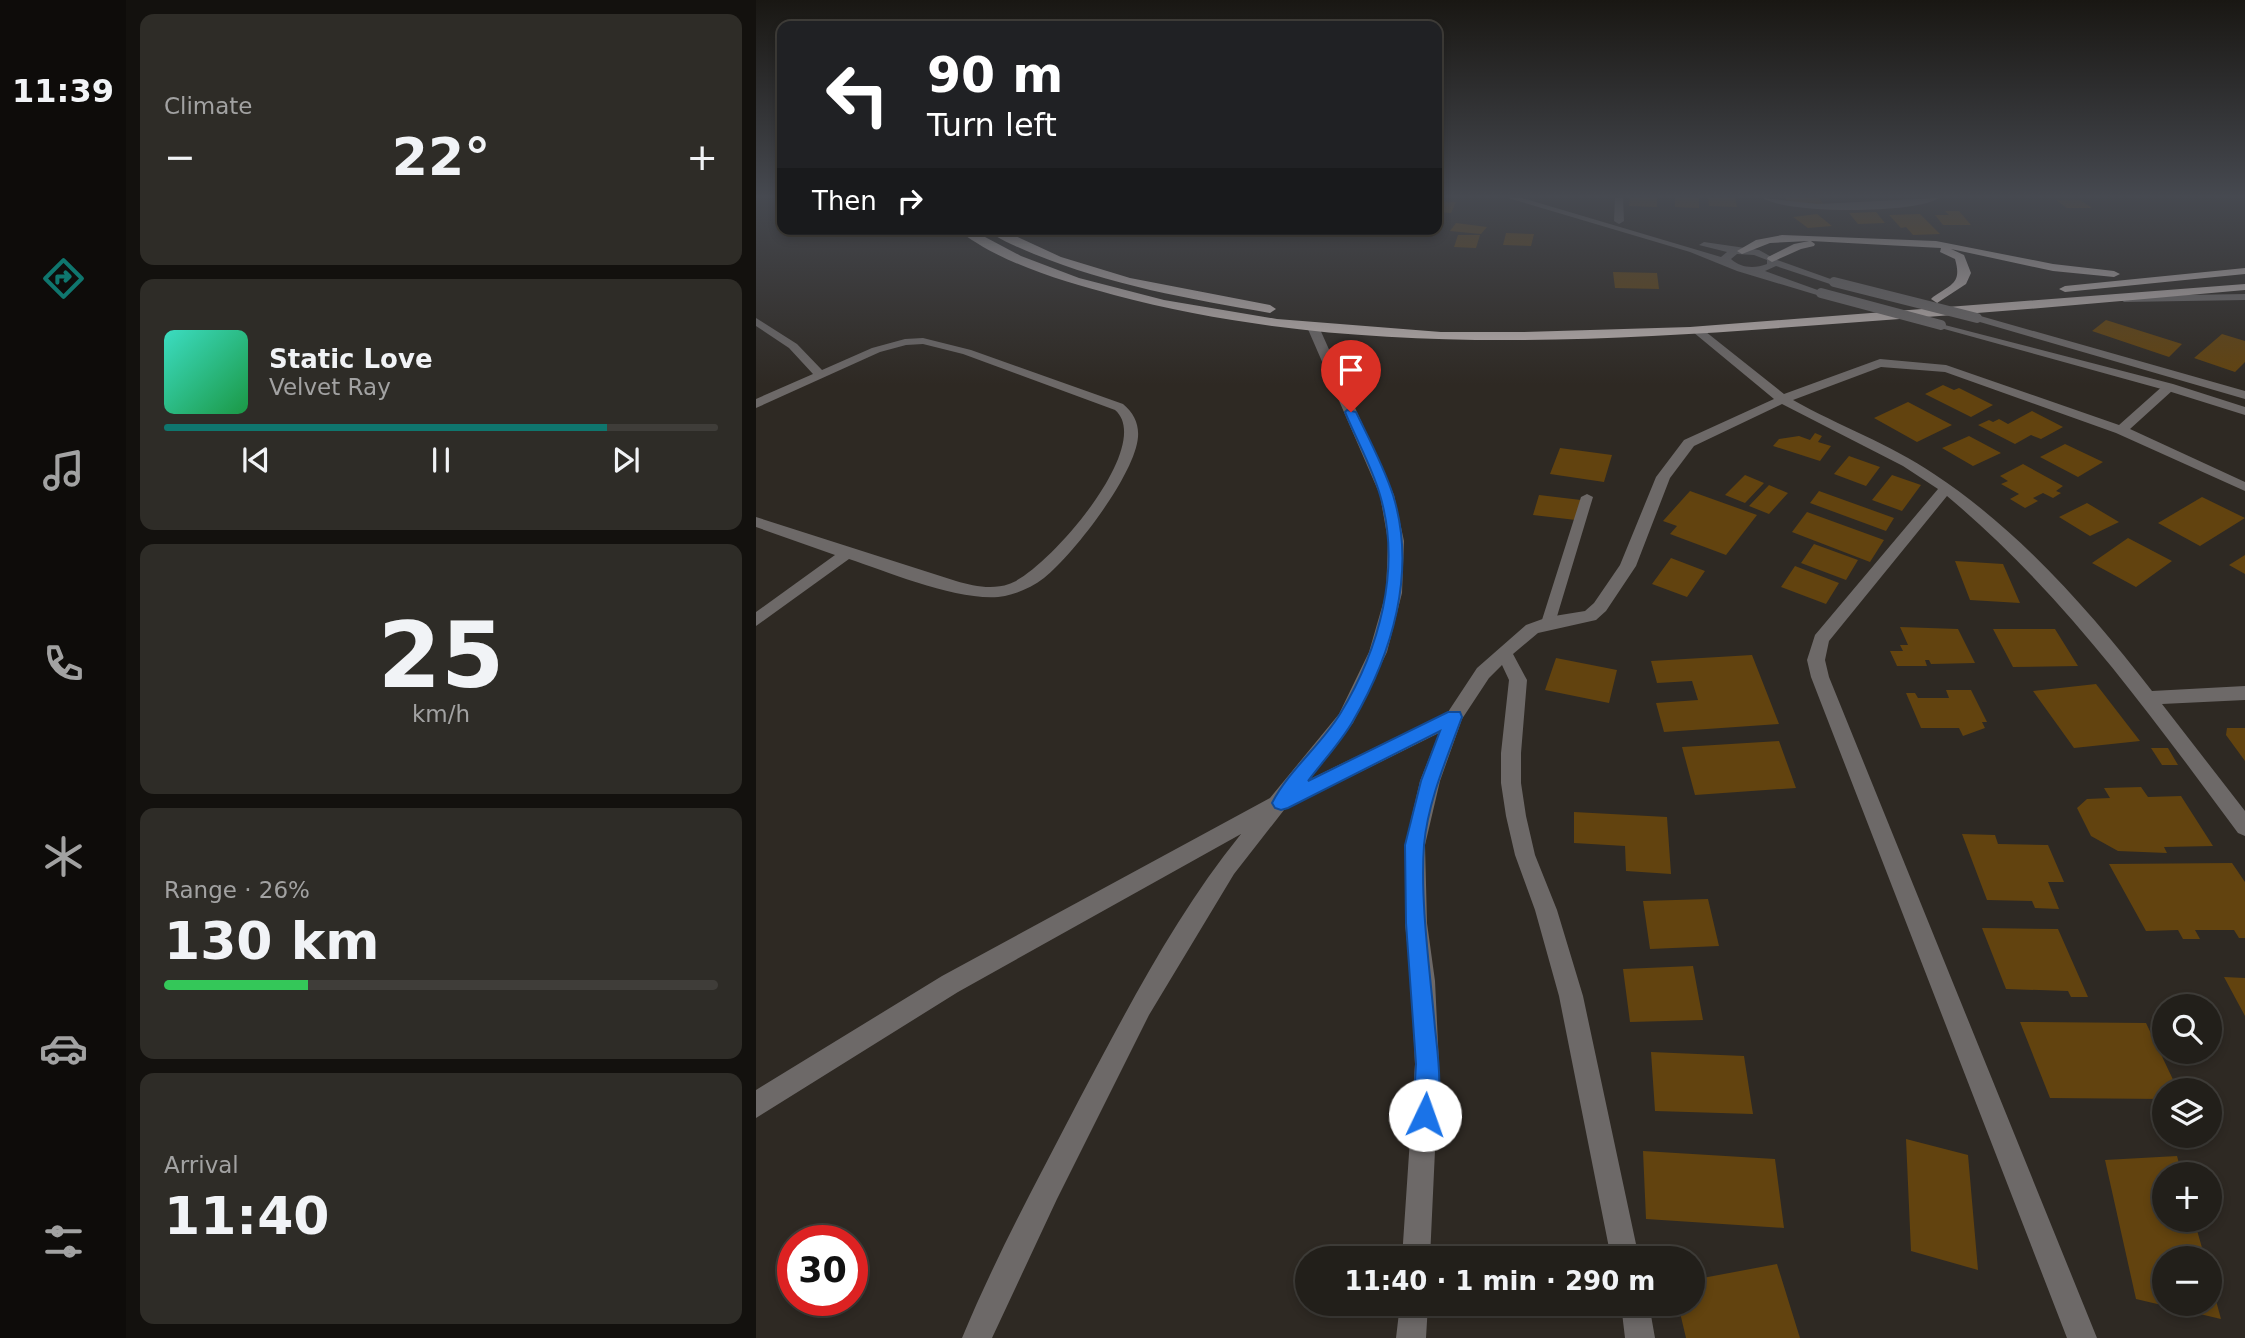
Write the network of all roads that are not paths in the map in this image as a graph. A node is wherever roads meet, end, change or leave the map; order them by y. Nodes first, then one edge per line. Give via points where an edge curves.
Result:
1 (1020, 260) edge
2 (1062, 260) edge
3 (1721, 260) edge
4 (1727, 260) edge
5 (1773, 260) edge
6 (1774, 260) edge
7 (1961, 260) edge
8 (2020, 260) edge
9 (1730, 264) junction
10 (1749, 270) junction
11 (2245, 271) edge
12 (2203, 274) junction
13 (2245, 287) edge
14 (2028, 292) dead end
15 (1963, 297) dead end
16 (2245, 297) edge
17 (1937, 299) junction
18 (2098, 300) junction
19 (1827, 307) dead end
20 (1758, 313) dead end
21 (756, 321) edge
22 (1313, 327) junction
23 (1697, 330) junction
24 (820, 375) junction
25 (2169, 387) junction
26 (2245, 395) edge
27 (1783, 399) junction
28 (756, 404) edge
29 (2245, 411) edge
30 (2121, 430) junction
31 (2245, 487) edge
32 (1946, 488) junction
33 (1587, 497) dead end
34 (756, 522) edge
35 (846, 554) junction
36 (756, 620) edge
37 (1548, 623) junction
38 (1504, 653) junction
39 (2245, 693) edge
40 (2147, 698) junction
41 (1454, 717) junction
42 (1281, 803) junction
43 (2245, 827) edge
44 (756, 1105) edge
45 (1417, 1246) edge
46 (1623, 1246) edge
47 (1412, 1316) edge
48 (1637, 1316) edge
49 (977, 1338) edge
50 (1411, 1338) edge
51 (1640, 1338) edge
52 (2082, 1338) edge

1 - 22 highway via 1136,298
2 - 20 highway via 1173,291 1334,316 1543,324
3 - 9 street
4 - 9 street
5 - 10 street via 1764,269
6 - 26 street, bridge via 1834,282
7 - 17 highway via 1962,282
8 - 12 highway via 2081,273
9 - 10 street
10 - 25 street, bridge
11 - 12 highway
12 - 14 highway
13 - 18 highway
15 - 17 highway
16 - 18 lane
17 - 19 highway
18 - 23 highway
21 - 24 street via 793,346
22 - 23 highway via 1451,335
22 - 42 street via 1387,495 1396,541 1394,593 1378,652 1346,718
23 - 27 street
24 - 28 street
24 - 35 street via 892,344 923,341 1096,398 1126,412 1131,420 1130,447 1081,527 1053,563 1010,590 964,587
25 - 29 street
25 - 30 street
27 - 30 street via 1881,363 1917,365 1946,369
27 - 32 street via 1903,460
27 - 37 street via 1689,443 1663,477 1628,566 1600,607 1590,616
30 - 31 street
32 - 40 street via 2033,564 2087,621
32 - 52 street via 1821,639 1816,660
33 - 37 lane
34 - 35 street
35 - 36 street
37 - 38 street via 1519,638
38 - 41 street via 1483,673
38 - 46 street via 1518,680 1511,763 1516,816 1571,996
39 - 40 street
40 - 43 street
41 - 42 street
41 - 45 street via 1430,781 1415,845 1427,1064
42 - 44 street via 950,984
42 - 49 street via 1227,867 1141,1007
47 - 50 street
48 - 51 street

